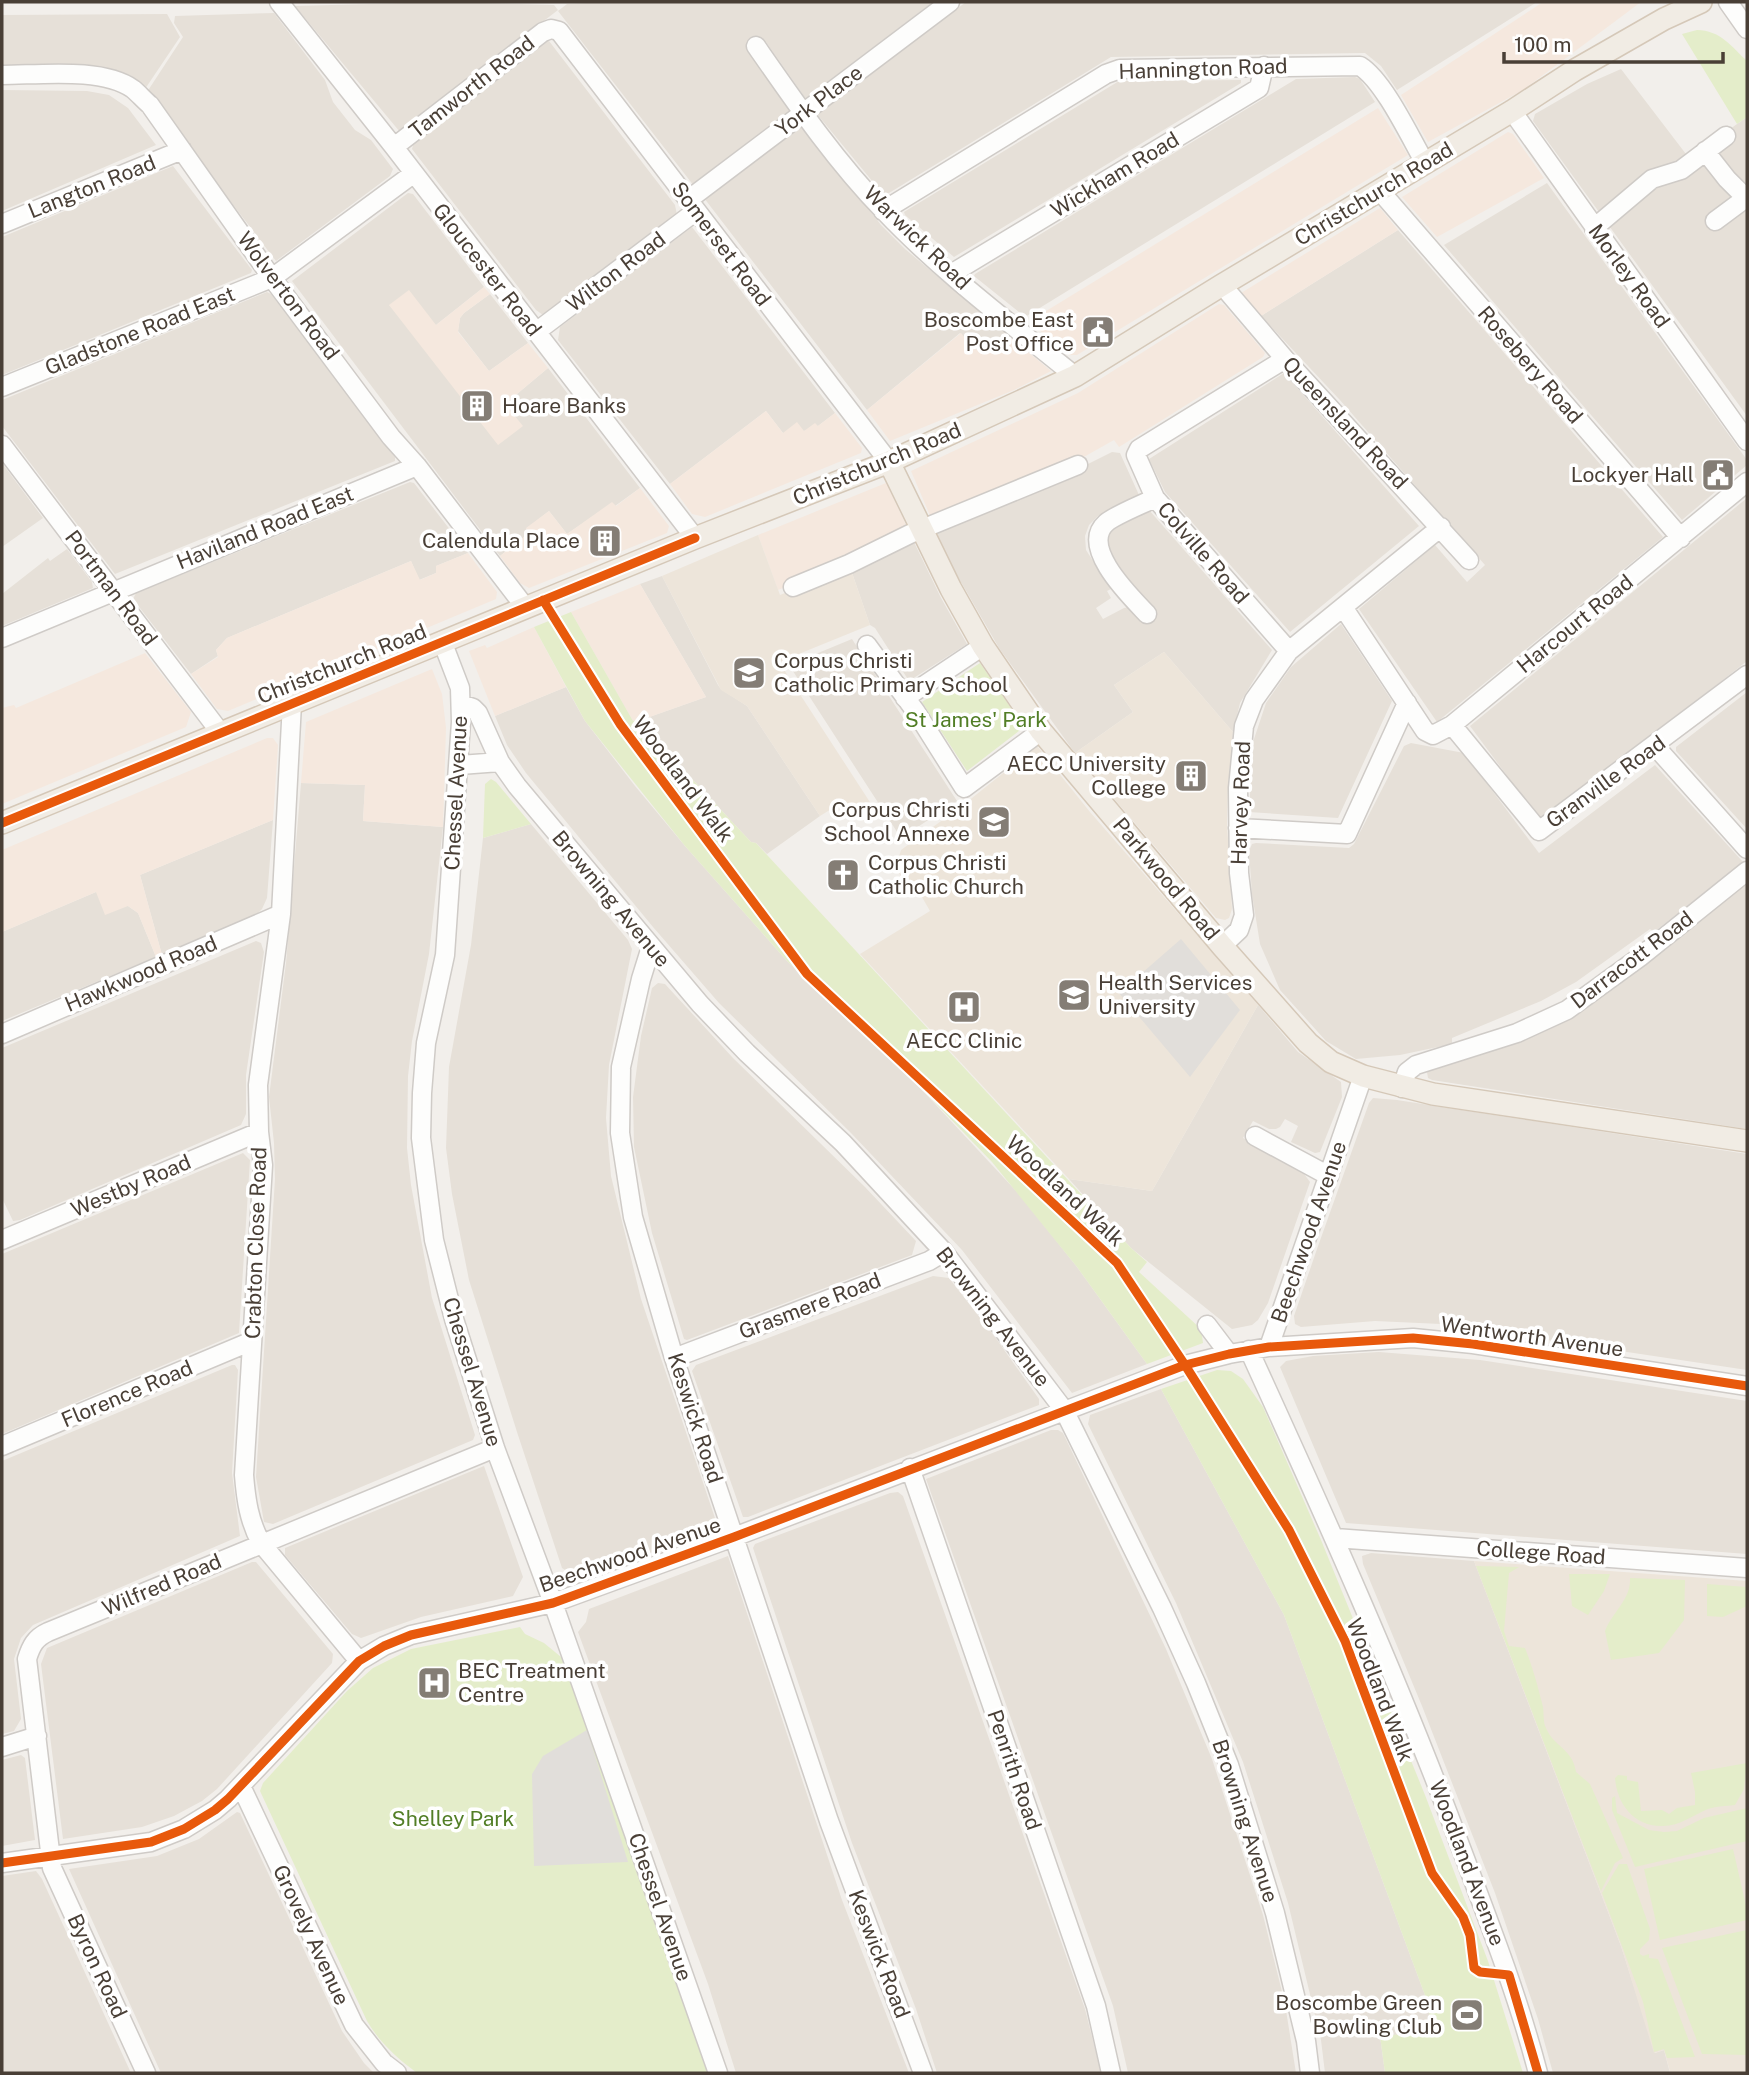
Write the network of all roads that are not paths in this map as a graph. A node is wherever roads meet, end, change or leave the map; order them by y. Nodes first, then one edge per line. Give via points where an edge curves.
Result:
1 (950, 2) edge
2 (1702, 2) edge
3 (1728, 2) edge
4 (282, 6) edge
5 (551, 29) joint
6 (1747, 29) edge
7 (756, 46) dead end
8 (1264, 66) junction
9 (2, 75) edge
10 (1512, 111) junction
11 (802, 113) junction
12 (1726, 136) dead end
13 (394, 147) junction
14 (182, 150) junction
15 (1705, 152) junction
16 (1425, 163) junction
17 (413, 174) junction
18 (1380, 191) junction
19 (692, 206) junction
20 (883, 211) junction
21 (1715, 221) dead end
22 (2, 224) edge
23 (1594, 228) junction
24 (951, 274) junction
25 (272, 278) junction
26 (1222, 285) junction
27 (536, 332) junction
28 (1285, 359) junction
29 (1075, 376) junction
30 (2, 387) edge
31 (1747, 441) edge
32 (2, 445) edge
33 (889, 462) junction
34 (1078, 465) dead end
35 (418, 466) junction
36 (1747, 482) edge
37 (1155, 498) junction
38 (1441, 527) junction
39 (923, 530) junction
40 (695, 538) junction
41 (1681, 538) junction
42 (1469, 560) dead end
43 (793, 587) dead end
44 (112, 590) junction
45 (525, 607) junction
46 (1343, 607) junction
47 (1147, 614) dead end
48 (2, 638) edge
49 (442, 641) junction
50 (867, 645) dead end
51 (983, 646) junction
52 (1289, 651) junction
53 (1747, 676) edge
54 (905, 698) junction
55 (1407, 703) junction
56 (292, 704) junction
57 (461, 704) junction
58 (1452, 725) junction
59 (1041, 731) junction
60 (220, 732) junction
61 (1655, 746) junction
62 (500, 762) junction
63 (460, 765) junction
64 (2, 823) edge
65 (1238, 828) junction
66 (1747, 849) edge
67 (1747, 871) edge
68 (281, 914) junction
69 (1222, 946) junction
70 (651, 947) junction
71 (2, 1034) edge
72 (1363, 1076) junction
73 (1402, 1088) junction
74 (259, 1132) junction
75 (1255, 1136) dead end
76 (1747, 1141) edge
77 (1329, 1176) junction
78 (3, 1235) edge
79 (944, 1252) junction
80 (1207, 1325) dead end
81 (252, 1341) junction
82 (1269, 1347) junction
83 (1249, 1350) junction
84 (1229, 1354) junction
85 (674, 1358) junction
86 (1747, 1386) edge
87 (1064, 1410) junction
88 (2, 1446) edge
89 (495, 1448) junction
90 (910, 1468) junction
91 (734, 1537) junction
92 (1335, 1538) junction
93 (261, 1544) junction
94 (1747, 1568) edge
95 (553, 1603) junction
96 (359, 1661) junction
97 (37, 1736) junction
98 (2, 1747) edge
99 (241, 1786) junction
100 (51, 1857) junction
101 (2, 1863) edge
102 (146, 2073) edge
103 (397, 2073) edge
104 (718, 2073) edge
105 (923, 2073) edge
106 (1111, 2073) edge
107 (1310, 2073) edge
108 (1538, 2073) edge

1 - 11 street, York Place
2 - 10 main road, Christchurch Road via 1664,19
3 - 6 street
4 - 13 street, Gloucester Road
5 - 13 street, Tamworth Road
5 - 19 street, Somerset Road via 559,32
7 - 11 street, Warwick Road
8 - 16 street, Hannington Road via 1360,66 1388,99
8 - 20 street, Hannington Road via 1113,71
8 - 24 street, Wickham Road via 1259,88
9 - 14 street, Wolverton Road via 82,75 131,88 150,104
10 - 16 main road, Christchurch Road
10 - 23 street, Morley Road
11 - 19 street, York Place
11 - 20 street, Warwick Road
12 - 15 street
13 - 17 street, Gloucester Road
14 - 22 street, Langton Road
14 - 25 street, Wolverton Road
15 - 21 street via 1746,198
15 - 23 street via 1681,170 1653,179
16 - 18 main road, Christchurch Road
17 - 25 street, Gladstone Road East
17 - 27 street, Gloucester Road
18 - 26 main road, Christchurch Road
18 - 41 street, Rosebery Road
19 - 27 street, Wilton Road
19 - 33 street, Somerset Road
20 - 24 street, Warwick Road
23 - 31 street, Morley Road
24 - 29 street, Warwick Road
25 - 30 street, Gladstone Road East
25 - 35 street, Wolverton Road via 391,437
26 - 28 street, Queensland Road
26 - 29 main road, Christchurch Road
27 - 40 street, Gloucester Road
28 - 37 street, Colville Road via 1139,449 1137,460
28 - 38 street, Queensland Road
29 - 33 main road, Christchurch Road
32 - 44 street, Portman Road
33 - 39 main road, Parkwood Road
33 - 40 main road, Christchurch Road
34 - 39 street
35 - 44 street, Haviland Road East
35 - 45 street, Wolverton Road
36 - 41 street, Harcourt Road
37 - 47 street via 1105,523 1098,536 1098,550 1118,583
37 - 52 street, Colville Road
38 - 42 street, Queensland Road
38 - 46 street, Harvey Road
39 - 43 street
39 - 51 main road, Parkwood Road
40 - 45 main road, Christchurch Road
41 - 58 street, Harcourt Road
44 - 48 street, Haviland Road East
44 - 60 street, Portman Road
45 - 49 main road, Christchurch Road
46 - 52 street, Harvey Road
46 - 55 street
49 - 56 main road, Christchurch Road
49 - 57 street, Chessel Avenue via 460,688
50 - 54 street
51 - 54 street
51 - 59 main road, Parkwood Road
52 - 65 street, Harvey Road via 1265,683 1244,726
53 - 61 street, Granville Road
54 - 59 street via 964,788
55 - 58 street via 1425,731 1433,735
55 - 65 street via 1347,834
56 - 60 main road, Christchurch Road
56 - 68 street, Crabton Close Road
57 - 62 street, Browning Avenue via 478,713
57 - 63 street, Chessel Avenue
58 - 61 street, Granville Road via 1539,831
59 - 69 main road, Parkwood Road
60 - 64 main road, Christchurch Road
61 - 66 street
62 - 63 street
62 - 70 street, Browning Avenue
63 - 89 street, Chessel Avenue via 444,955 426,1043 421,1138 434,1240
65 - 69 street, Harvey Road via 1244,915 1239,930
67 - 73 street, Darracott Road via 1567,1010 1517,1033 1416,1065 1407,1072
68 - 71 street, Hawkwood Road
68 - 74 street, Crabton Close Road via 258,1084
69 - 72 main road, Parkwood Road via 1308,1043 1331,1062
70 - 79 street, Browning Avenue via 719,1024 843,1143
70 - 85 street, Keswick Road via 621,1067 620,1133 633,1217
72 - 73 main road, Parkwood Road
72 - 77 street, Beechwood Avenue
73 - 76 main road, Parkwood Road
74 - 78 street, Westby Road
74 - 81 street, Crabton Close Road via 263,1165
75 - 77 street
77 - 82 street, Beechwood Avenue
79 - 85 street, Grasmere Road
79 - 87 street, Browning Avenue
80 - 84 street
81 - 88 street, Florence Road
81 - 93 street, Crabton Close Road via 244,1475 246,1503
82 - 83 street, Beechwood Avenue
82 - 86 street, Wentworth Avenue via 1413,1338
83 - 84 street, Beechwood Avenue
83 - 92 street, Woodland Avenue
84 - 87 street, Beechwood Avenue via 1185,1365
85 - 91 street, Keswick Road
87 - 90 street, Beechwood Avenue
87 - 107 street, Browning Avenue via 1162,1608 1229,1765 1275,1913
89 - 93 street, Wilfred Road
89 - 95 street, Chessel Avenue
90 - 91 street, Beechwood Avenue
90 - 106 street, Penrith Road via 1096,2006
91 - 95 street, Beechwood Avenue
91 - 105 street, Keswick Road via 829,1821
92 - 94 street, College Road
92 - 108 street, Woodland Avenue via 1435,1778 1509,1975
93 - 96 street, Crabton Close Road
93 - 97 street, Wilfred Road via 38,1637 27,1659
95 - 96 street, Beechwood Avenue via 411,1635
95 - 104 street, Chessel Avenue
96 - 99 street, Beechwood Avenue
97 - 98 street
97 - 100 street, Wilfred Road
99 - 100 street, Beechwood Avenue via 215,1810 151,1842
99 - 103 street, Grovely Avenue via 354,2025
100 - 101 street, Beechwood Avenue
100 - 102 street, Byron Road via 52,1868

